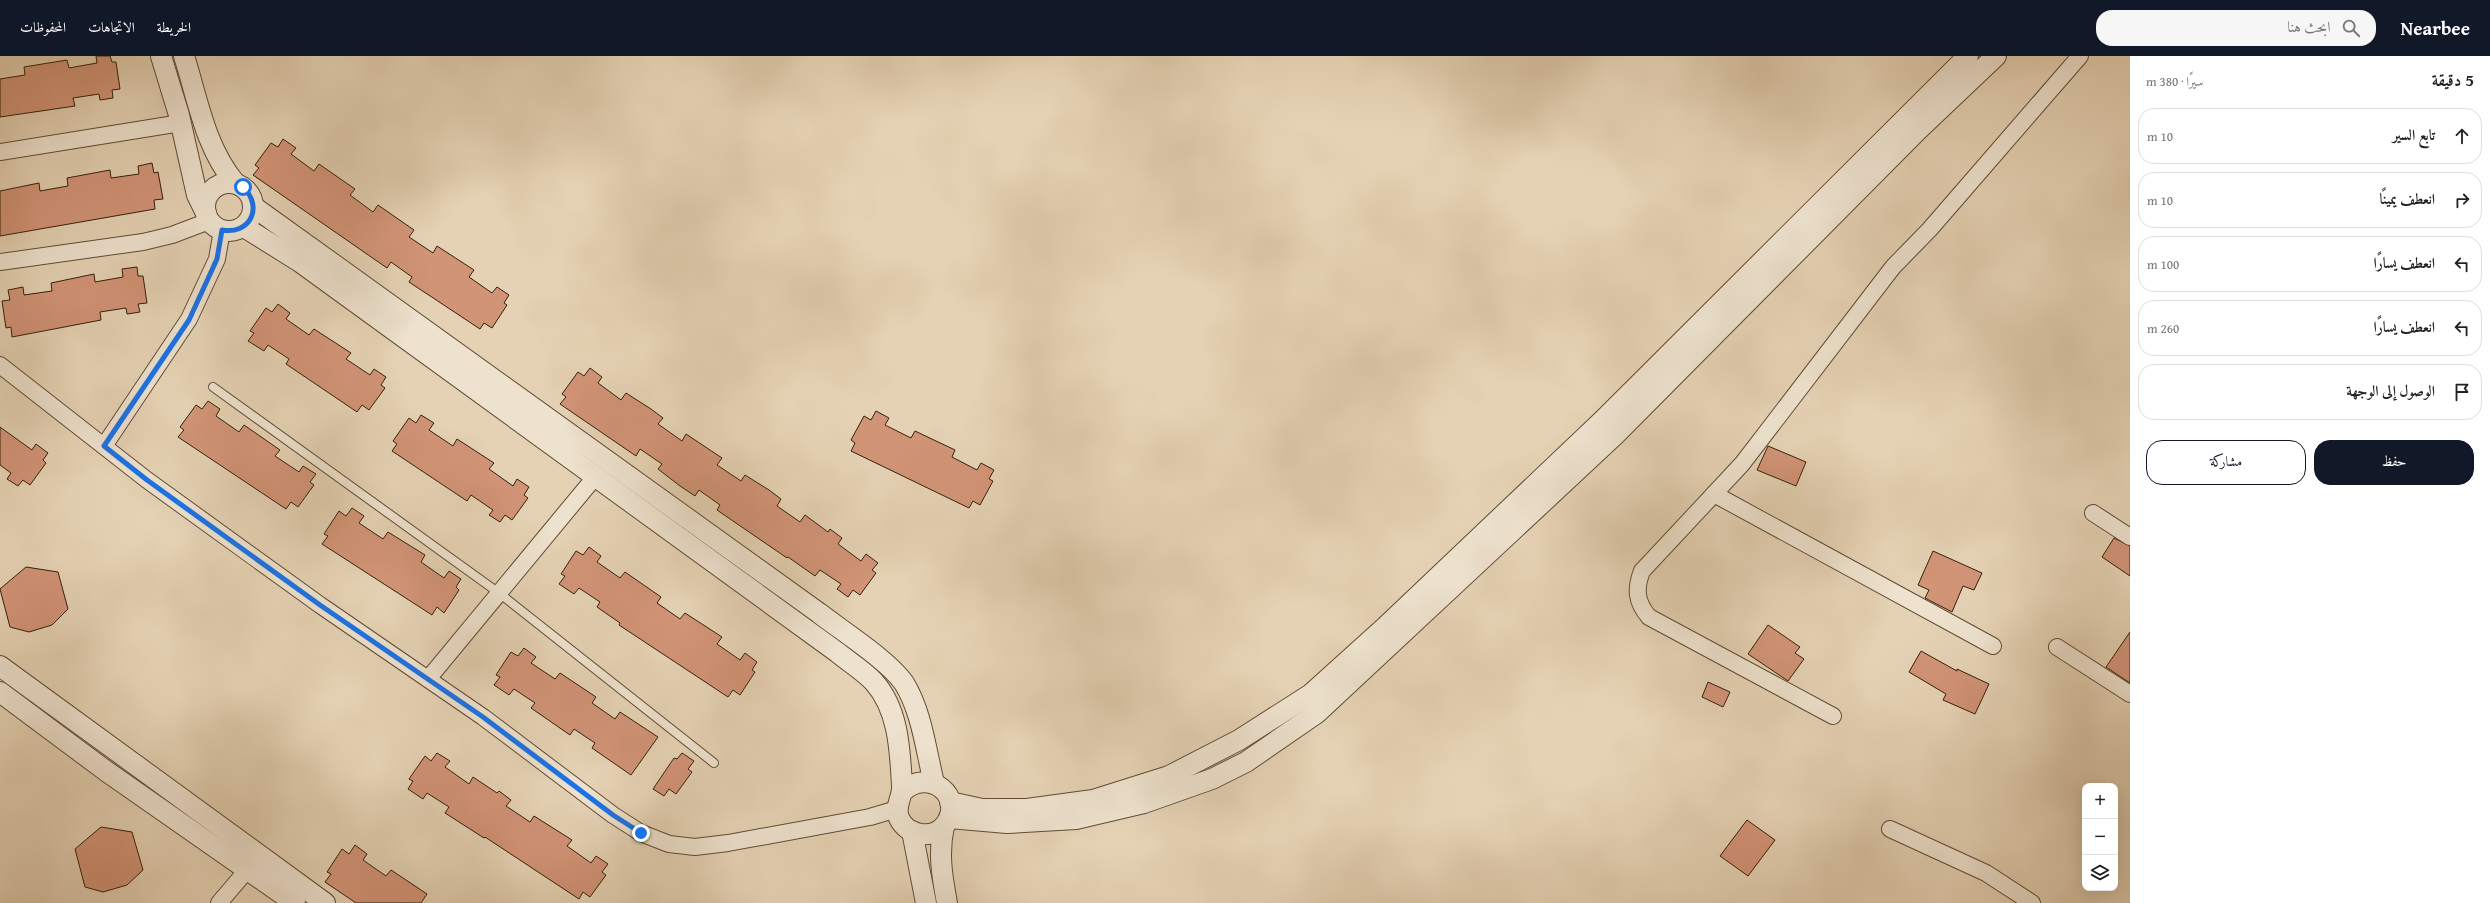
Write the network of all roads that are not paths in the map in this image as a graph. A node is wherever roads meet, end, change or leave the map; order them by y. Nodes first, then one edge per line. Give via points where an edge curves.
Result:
1 (161, 56) edge
2 (184, 56) edge
3 (1968, 56) edge
4 (1996, 56) edge
5 (2080, 56) edge
6 (181, 123) junction
7 (0, 152) edge
8 (236, 183) junction
9 (254, 207) junction
10 (212, 221) junction
11 (244, 227) junction
12 (0, 262) edge
13 (0, 365) edge
14 (213, 387) dead end
15 (104, 446) junction
16 (595, 477) junction
17 (1714, 494) junction
18 (2093, 513) dead end
19 (2130, 537) edge
20 (499, 593) junction
21 (1993, 646) dead end
22 (2057, 647) dead end
23 (0, 666) edge
24 (428, 679) junction
25 (0, 692) edge
26 (2130, 694) edge
27 (1833, 716) dead end
28 (714, 763) dead end
29 (934, 783) junction
30 (900, 800) junction
31 (948, 815) junction
32 (1890, 829) dead end
33 (912, 831) junction
34 (248, 869) junction
35 (219, 903) edge
36 (295, 903) edge
37 (325, 903) edge
38 (926, 903) edge
39 (947, 903) edge
40 (2032, 903) edge

1 - 6 street
2 - 8 street via 213,148 222,168
3 - 31 street via 1602,421 1311,694 1239,740 1169,776 1093,800 1020,809 982,809
4 - 31 street via 1918,130 1615,435 1317,713 1246,762 1212,779 1144,803 1076,819 1007,823
5 - 17 street via 1930,229 1893,267 1742,464
6 - 7 street
6 - 10 street via 197,195
8 - 9 street via 249,192
8 - 10 street via 223,184 212,190 205,204
9 - 11 street via 253,214
9 - 29 street via 818,613 887,666 904,683 916,710
10 - 11 street via 237,230
10 - 12 street via 143,242
10 - 15 street via 217,259 189,320
11 - 16 street via 300,262
13 - 15 street
14 - 20 lane
15 - 24 street via 320,605
16 - 20 street
16 - 30 street via 837,652 875,683 890,710 900,741
17 - 21 street
17 - 27 street via 1642,571 1637,582 1641,608 1660,624
18 - 19 street
20 - 24 street
20 - 28 lane
22 - 26 street
23 - 37 street
24 - 30 street via 613,815 641,833 669,844 695,847 728,843 870,817
25 - 34 street via 106,771
29 - 30 street via 917,782
29 - 31 street via 942,787
30 - 33 street via 899,818
31 - 33 street via 929,834
31 - 39 street via 940,843
32 - 40 street via 1986,873
33 - 38 street
34 - 35 street
34 - 36 street

